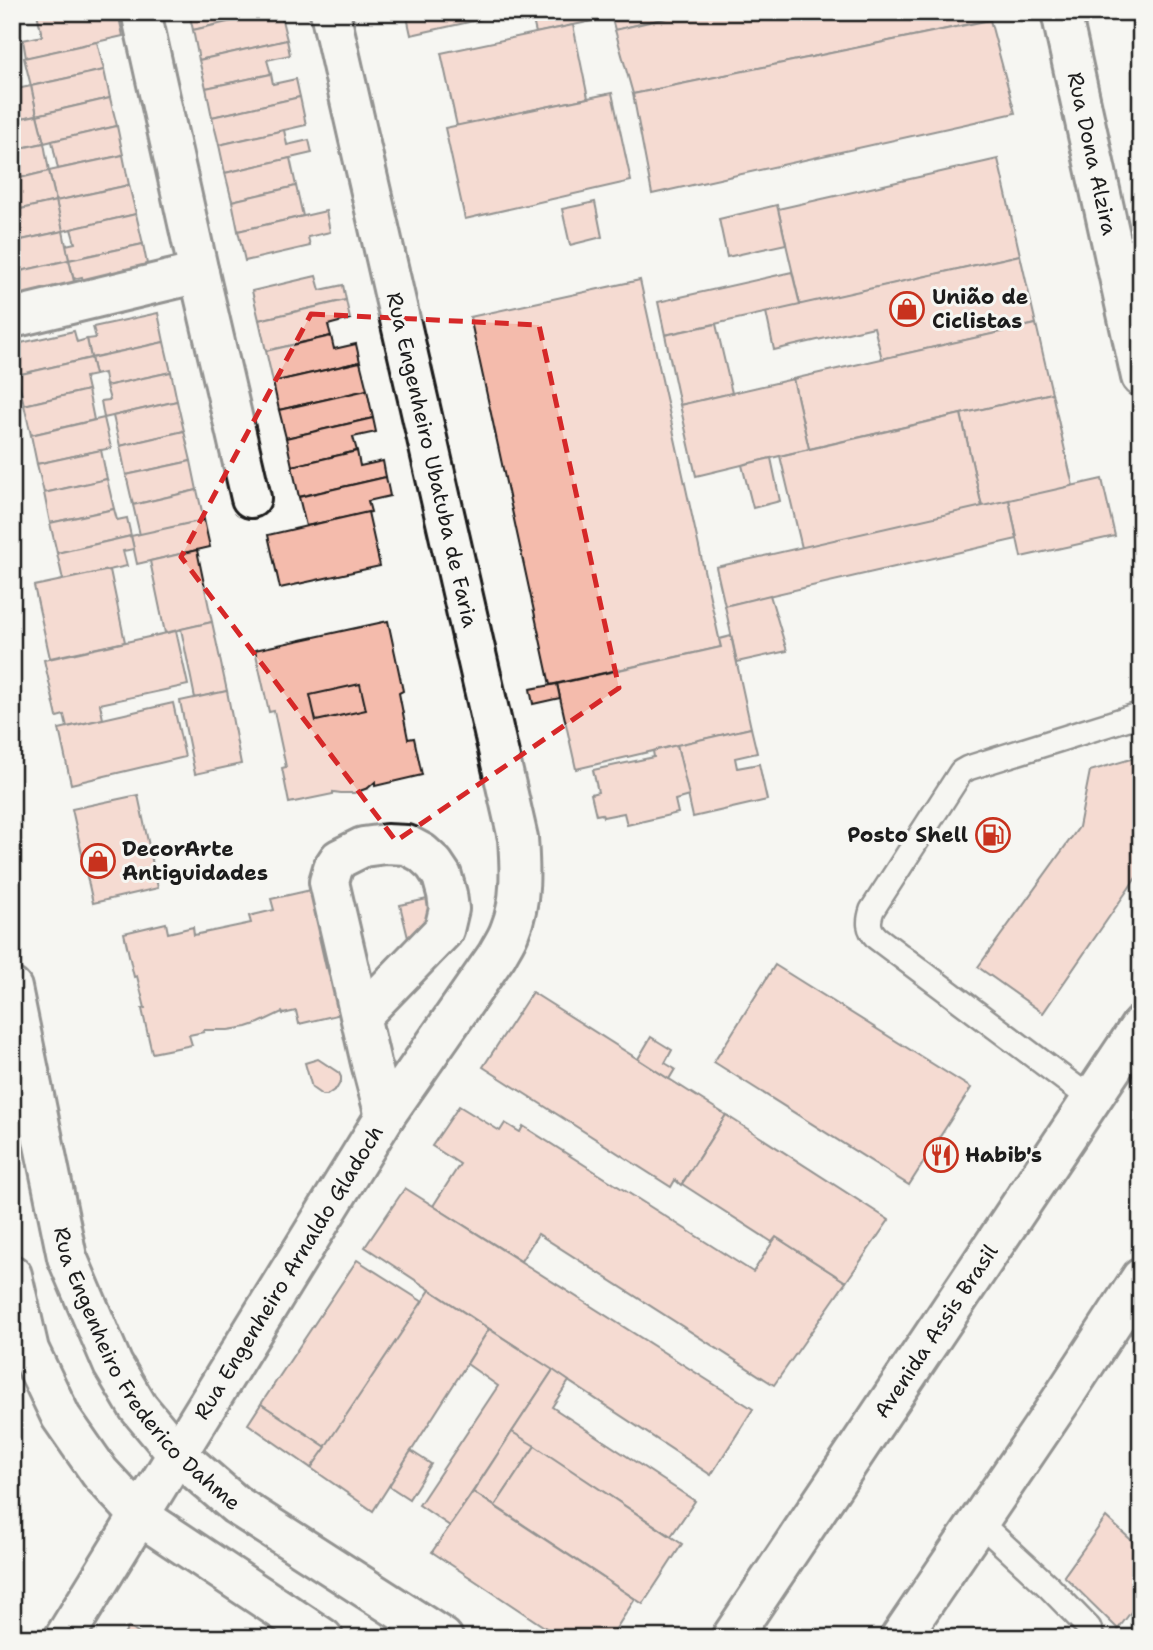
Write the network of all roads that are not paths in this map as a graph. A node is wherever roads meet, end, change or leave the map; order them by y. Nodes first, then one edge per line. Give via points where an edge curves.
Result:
1 (141, 12) edge
2 (330, 12) edge
3 (1061, 12) edge
4 (199, 273) junction
5 (12, 318) edge
6 (1141, 377) edge
7 (251, 498) dead end
8 (1141, 715) edge
9 (516, 910) joint
10 (12, 988) edge
11 (361, 1016) dead end
12 (1141, 1025) edge
13 (1091, 1099) junction
14 (385, 1116) junction
15 (12, 1275) edge
16 (1141, 1278) edge
17 (177, 1454) junction
18 (140, 1516) junction
19 (979, 1522) junction
20 (64, 1638) edge
21 (323, 1638) edge
22 (443, 1638) edge
23 (731, 1638) edge
24 (900, 1638) edge
25 (1092, 1638) edge

1 - 4 street
2 - 9 street, Rua Engenheiro Ubatuba de Faria via 518,838
3 - 6 street, Rua Dona Alzira
4 - 5 street
4 - 7 street
8 - 13 lane via 961,772 868,920 877,938
9 - 14 street, Rua Engenheiro Arnaldo Gladoch via 497,955
10 - 17 street, Rua Engenheiro Frederico Dahme via 67,1257 113,1365 138,1408
11 - 14 street
12 - 13 street, Avenida Assis Brasil
13 - 23 street, Avenida Assis Brasil
14 - 17 street, Rua Engenheiro Arnaldo Gladoch
15 - 18 street via 29,1350 61,1417 100,1473
16 - 19 street
17 - 18 street, Rua Engenheiro Arnaldo Gladoch
17 - 22 street, Rua Engenheiro Frederico Dahme via 236,1505
18 - 20 street, Rua Engenheiro Arnaldo Gladoch
18 - 21 street
19 - 24 street
19 - 25 lane via 1089,1628

